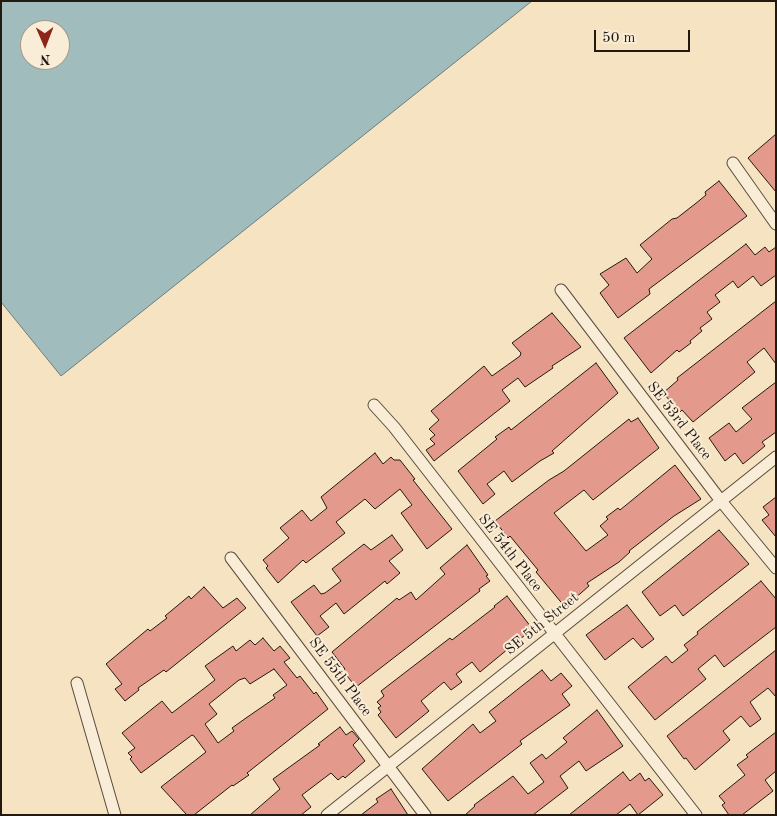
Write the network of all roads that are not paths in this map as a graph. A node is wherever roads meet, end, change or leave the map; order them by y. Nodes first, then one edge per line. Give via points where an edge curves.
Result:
1 (733, 163) dead end
2 (776, 224) edge
3 (561, 290) dead end
4 (374, 404) dead end
5 (776, 457) edge
6 (721, 501) junction
7 (231, 558) dead end
8 (776, 568) edge
9 (554, 633) junction
10 (78, 683) dead end
11 (389, 765) junction
12 (115, 815) edge
13 (327, 815) edge
14 (425, 815) edge
15 (696, 815) edge

1 - 2 street
3 - 6 street, SE 53rd Place
4 - 9 street, SE 54th Place
5 - 6 street, SE 5th Street
6 - 8 street, SE 53rd Place
6 - 9 street, SE 5th Street
7 - 11 street, SE 55th Place
9 - 11 street, SE 5th Street
9 - 15 street, SE 54th Place
10 - 12 street
11 - 13 street, SE 5th Street
11 - 14 street, SE 55th Place

